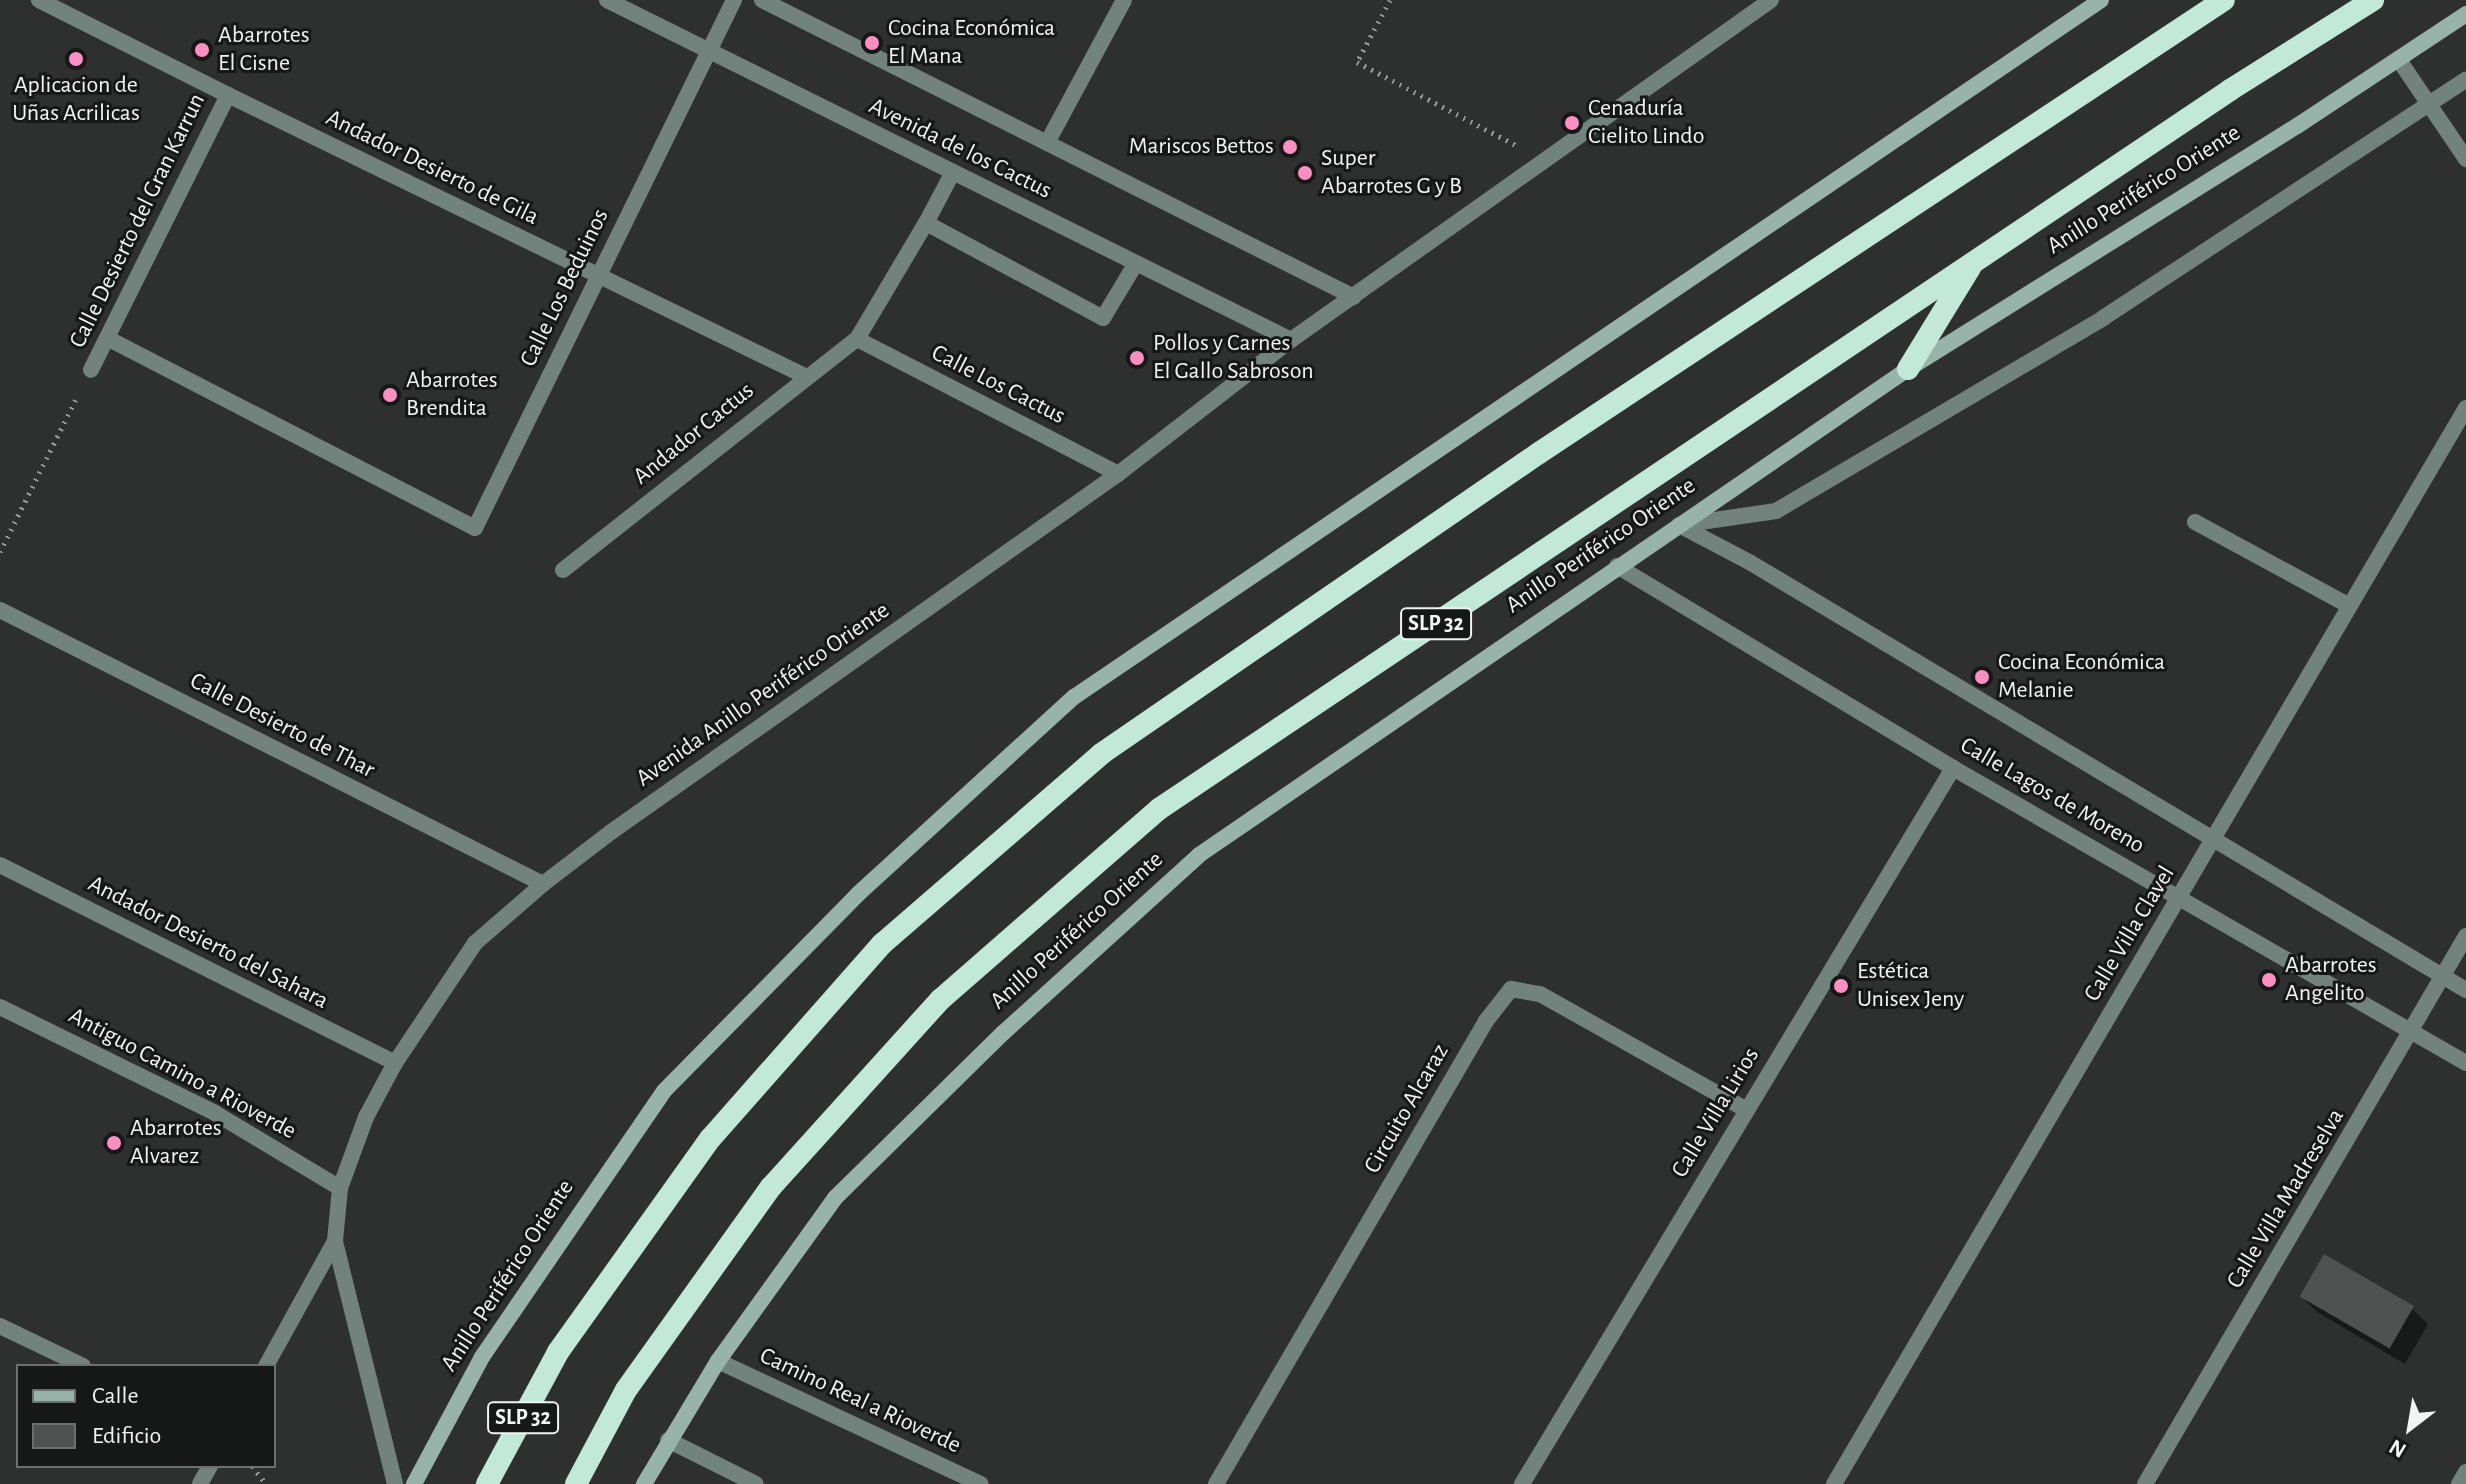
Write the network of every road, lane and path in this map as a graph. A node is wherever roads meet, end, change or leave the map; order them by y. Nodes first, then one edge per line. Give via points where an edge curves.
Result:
1 (39, 0) edge
2 (607, 0) edge
3 (734, 0) edge
4 (762, 0) edge
5 (1124, 0) edge
6 (1390, 0) edge
7 (1771, 0) edge
8 (2101, 0) edge
9 (2224, 0) edge
10 (2373, 0) edge
11 (2466, 14) edge
12 (708, 51) junction
13 (2399, 60) junction
14 (2466, 80) edge
15 (228, 95) junction
16 (2432, 104) junction
17 (1047, 143) junction
18 (2466, 159) edge
19 (1545, 161) junction
20 (953, 172) junction
21 (926, 223) junction
22 (1974, 262) junction
23 (1136, 263) junction
24 (597, 275) junction
25 (1354, 297) junction
26 (107, 338) junction
27 (857, 339) junction
28 (1291, 340) junction
29 (1908, 369) junction
30 (91, 370) joint
31 (805, 376) junction
32 (2466, 408) edge
33 (1118, 474) junction
34 (2195, 522) dead end
35 (1679, 525) junction
36 (0, 552) edge
37 (1617, 566) junction
38 (563, 570) dead end
39 (2350, 606) junction
40 (0, 610) edge
41 (1953, 768) junction
42 (2213, 841) junction
43 (0, 865) edge
44 (543, 884) junction
45 (2180, 897) junction
46 (2466, 936) edge
47 (2444, 977) junction
48 (2466, 990) edge
49 (0, 1007) edge
50 (2412, 1031) junction
51 (395, 1063) junction
52 (2466, 1063) edge
53 (1745, 1109) junction
54 (340, 1188) junction
55 (335, 1241) junction
56 (0, 1326) edge
57 (718, 1361) junction
58 (79, 1364) edge
59 (267, 1364) edge
60 (668, 1440) junction
61 (254, 1468) edge
62 (2466, 1472) edge
63 (266, 1484) edge
64 (395, 1484) edge
65 (414, 1484) edge
66 (487, 1484) edge
67 (576, 1484) edge
68 (644, 1484) edge
69 (756, 1484) edge
70 (981, 1484) edge
71 (1216, 1484) edge
72 (1522, 1484) edge
73 (1834, 1484) edge
74 (2145, 1484) edge
75 (2459, 1484) edge

1 - 15 street, Andador Desierto de Gila
2 - 12 street, Avenida de los Cactus
3 - 12 street, Calle Los Beduinos
4 - 17 street, Avenida de los Cactus
5 - 17 street
6 - 19 path via 1357,62
7 - 19 street
8 - 65 main road, Anillo Periférico Oriente via 1074,697 858,894 664,1091 482,1357
9 - 66 highway, SLP 32 via 1539,453 1101,754 882,944 710,1139 558,1352
10 - 22 highway, Anillo Periférico Oriente / SLP 32
11 - 13 main road, Anillo Periférico Oriente
12 - 20 street, Avenida de los Cactus
12 - 24 street, Calle Los Beduinos
13 - 16 street
13 - 29 main road, Anillo Periférico Oriente
14 - 16 street
15 - 24 street, Andador Desierto de Gila
15 - 26 street, Calle Desierto del Gran Karrun
16 - 18 street
16 - 35 street via 2103,318 1776,511
17 - 25 street, Avenida de los Cactus
19 - 25 street
20 - 21 street
20 - 23 street, Avenida de los Cactus
21 - 23 street via 1103,318
21 - 27 street
22 - 29 highway
22 - 67 highway, Anillo Periférico Oriente / SLP 32 via 1159,809 940,1000 771,1187 626,1390
23 - 28 street, Avenida de los Cactus
24 - 26 street, Calle Los Beduinos via 475,528
24 - 31 street, Andador Desierto de Gila
25 - 28 street, Avenida Anillo Periférico Oriente
26 - 30 street, Calle Desierto del Gran Karrun
27 - 31 street, Andador Cactus
27 - 33 street, Calle Los Cactus
28 - 33 street, Avenida Anillo Periférico Oriente
29 - 35 main road, Anillo Periférico Oriente
30 - 36 path
31 - 38 street, Andador Cactus
32 - 39 street, Calle Villa Clavel
33 - 44 street, Avenida Anillo Periférico Oriente
34 - 39 street
35 - 37 main road, Anillo Periférico Oriente
35 - 42 street, Calle Lagos de Moreno via 1765,571
37 - 41 street, Calle Lagos de Moreno
37 - 57 main road, Anillo Periférico Oriente via 1199,855 1003,1033 835,1198
39 - 42 street, Calle Villa Clavel
40 - 44 street, Calle Desierto de Thar
41 - 45 street, Calle Lagos de Moreno
41 - 53 street, Calle Villa Lirios
42 - 45 street, Calle Villa Clavel
42 - 47 street, Calle Lagos de Moreno
43 - 51 street, Andador Desierto del Sahara
44 - 51 street, Avenida Anillo Periférico Oriente via 475,943
45 - 50 street, Calle Lagos de Moreno
45 - 73 street, Calle Villa Clavel
46 - 47 street, Calle Villa Madreselva
47 - 48 street, Calle Lagos de Moreno
47 - 50 street, Calle Villa Madreselva
49 - 54 street, Antiguo Camino a Rioverde via 215,1113
50 - 52 street, Calle Lagos de Moreno
50 - 74 street, Calle Villa Madreselva
51 - 54 street, Avenida Anillo Periférico Oriente via 366,1117
53 - 71 street, Circuito Alcaraz via 1540,994 1511,989 1486,1021
53 - 72 street, Calle Villa Lirios
54 - 55 street, Avenida Anillo Periférico Oriente
55 - 59 street, Avenida Anillo Periférico Oriente
55 - 64 street, Avenida Anillo Periférico Oriente
56 - 58 street
57 - 60 main road, Anillo Periférico Oriente
57 - 70 street, Camino Real a Rioverde
60 - 68 main road, Anillo Periférico Oriente
60 - 69 street
61 - 63 path
62 - 75 street

